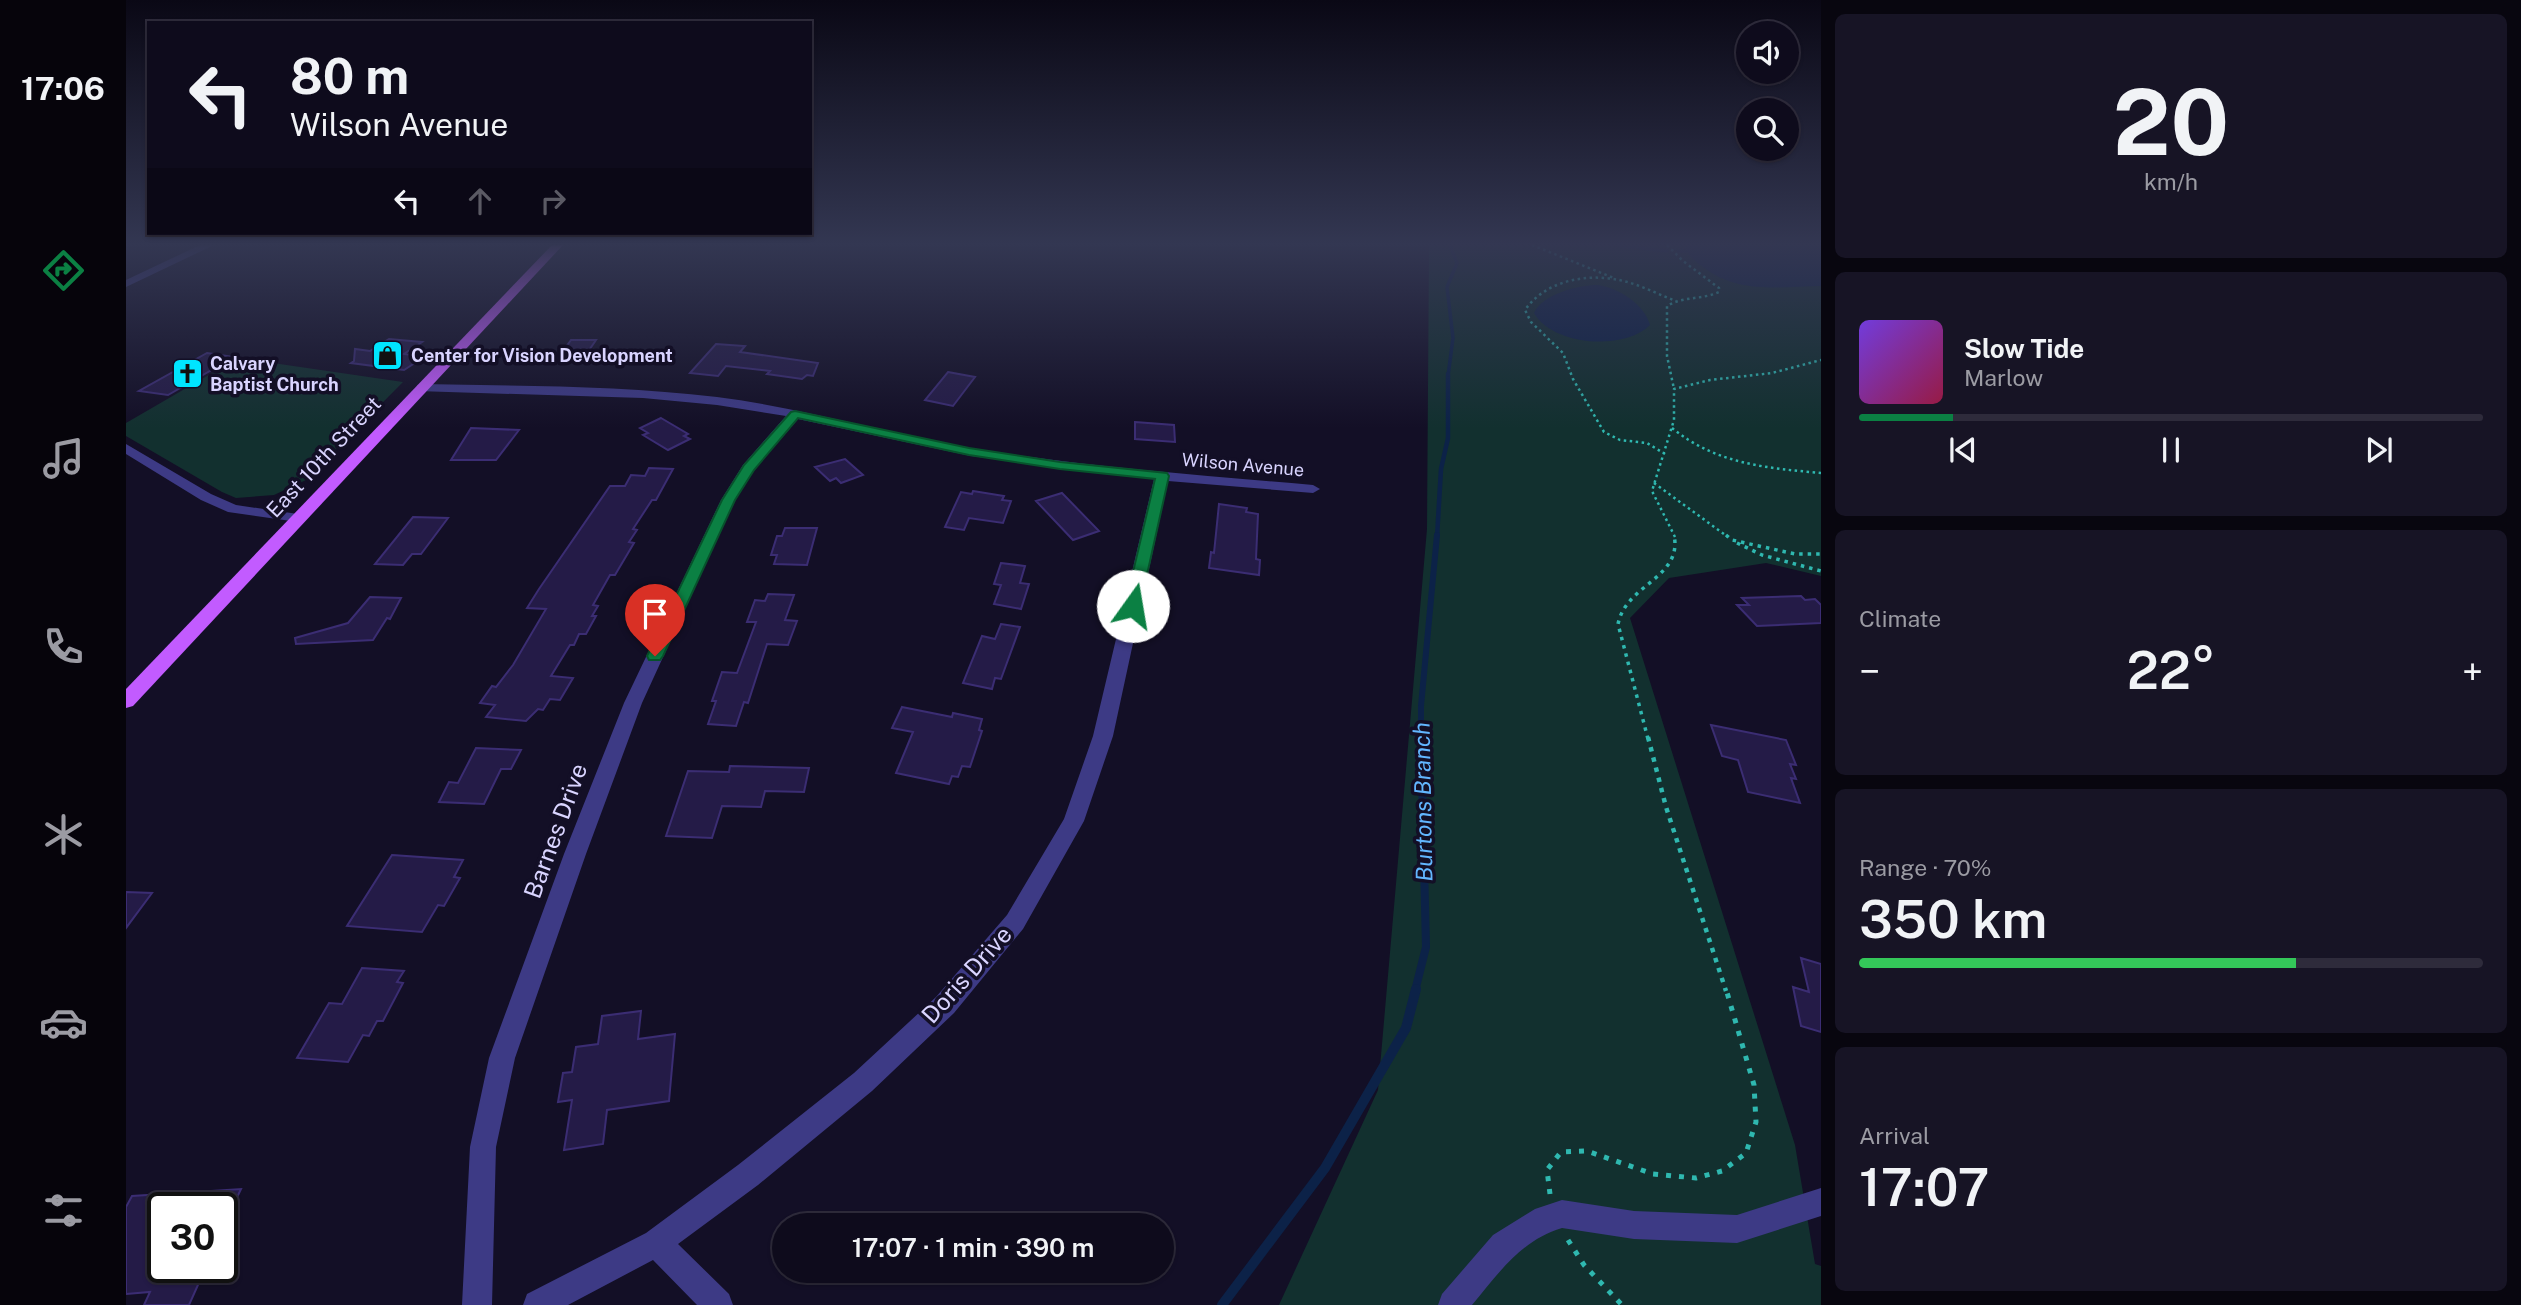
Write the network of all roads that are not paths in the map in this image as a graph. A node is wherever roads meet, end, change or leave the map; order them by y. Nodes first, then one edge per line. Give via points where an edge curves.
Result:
1 (500, 306) edge
2 (421, 388) junction
3 (795, 414) junction
4 (126, 448) edge
5 (1162, 476) junction
6 (1313, 489) dead end
7 (298, 518) junction
8 (126, 701) edge
9 (1821, 1202) edge
10 (656, 1243) junction
11 (477, 1305) edge
12 (538, 1305) edge
13 (718, 1305) edge
14 (1453, 1305) edge

1 - 2 main road, East 10th Street
2 - 3 street, Wilson Avenue via 658,396
2 - 7 main road, East 10th Street
3 - 5 street, Wilson Avenue via 969,452
3 - 11 street, Barnes Drive via 748,468 728,500 633,703 561,892 502,1058 483,1147
4 - 7 street via 233,509
5 - 6 street, Wilson Avenue
5 - 10 street, Doris Drive via 1103,736 1074,821 1015,922 945,1005 863,1082
7 - 8 main road, East 10th Street
9 - 14 street via 1737,1229 1634,1225 1562,1214 1503,1245
10 - 12 street, Doris Drive
10 - 13 street

